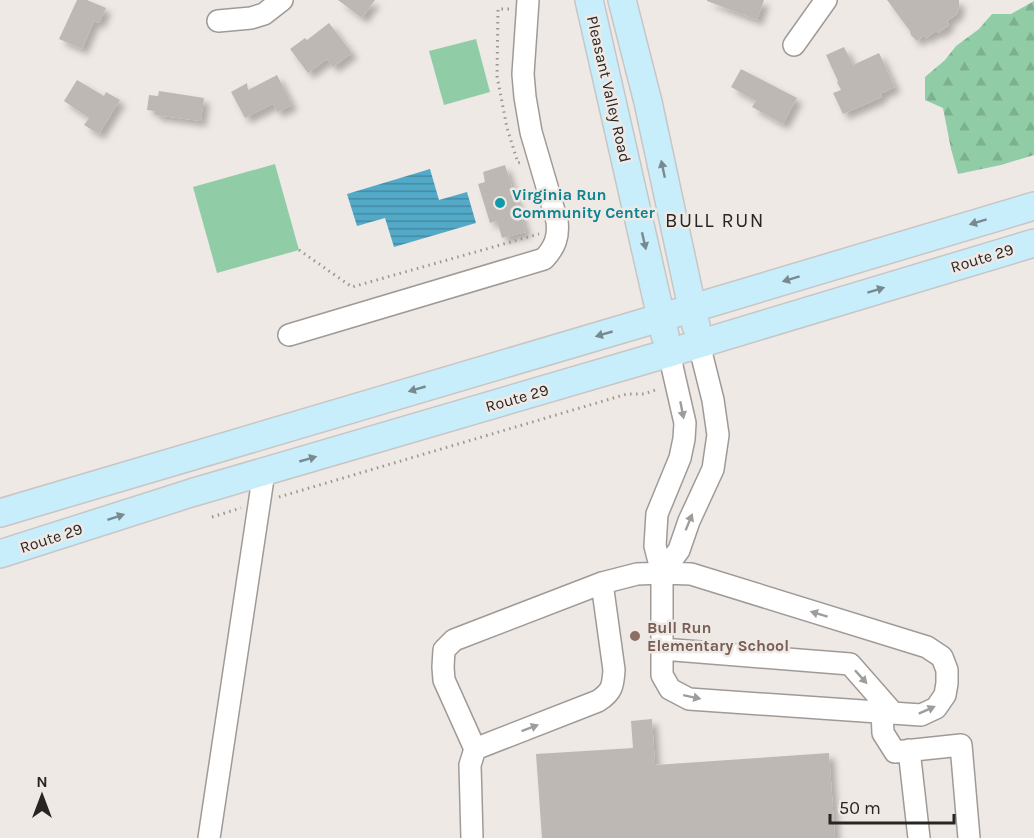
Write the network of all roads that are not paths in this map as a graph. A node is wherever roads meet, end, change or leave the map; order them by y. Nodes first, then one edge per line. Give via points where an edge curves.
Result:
1 (282, 0) edge
2 (589, 0) edge
3 (622, 0) edge
4 (826, 0) edge
5 (521, 3) edge
6 (218, 21) dead end
7 (794, 45) dead end
8 (1034, 206) edge
9 (1034, 243) edge
10 (693, 308) junction
11 (661, 317) junction
12 (289, 335) dead end
13 (699, 344) junction
14 (669, 353) junction
15 (264, 472) junction
16 (0, 513) edge
17 (0, 554) edge
18 (662, 573) junction
19 (602, 583) junction
20 (662, 649) junction
21 (887, 712) junction
22 (475, 749) junction
23 (909, 750) junction
24 (209, 838) edge
25 (472, 838) edge
26 (919, 838) edge
27 (969, 838) edge

1 - 6 street via 264,14
2 -> 11 main road, Pleasant Valley Road
10 -> 3 main road, Pleasant Valley Road
4 - 7 street
5 - 12 street via 525,97 557,221 556,243 550,252 544,258
8 -> 10 main road
13 -> 9 main road, Route 29
10 - 11 main road
10 - 13 main road, Pleasant Valley Road
11 - 14 main road, Pleasant Valley Road
11 -> 16 main road
13 - 14 main road, Route 29
18 -> 13 street via 679,550 712,469 718,435
15 -> 14 main road, Route 29
14 -> 18 street via 685,423 680,458 657,514 655,546
17 -> 15 main road, Route 29
15 - 24 street
18 - 19 street via 637,574
18 - 20 street
21 -> 18 street via 921,715 936,708 945,695 947,683 942,657 927,647 692,574
22 -> 19 street via 607,696 614,670
19 - 22 street via 454,640 444,650 444,680
20 -> 21 street via 850,664
20 -> 21 street via 662,675 670,689 689,699
21 - 23 street via 883,733 895,752
22 - 25 street via 470,765
23 - 26 street
23 - 27 street via 961,745

